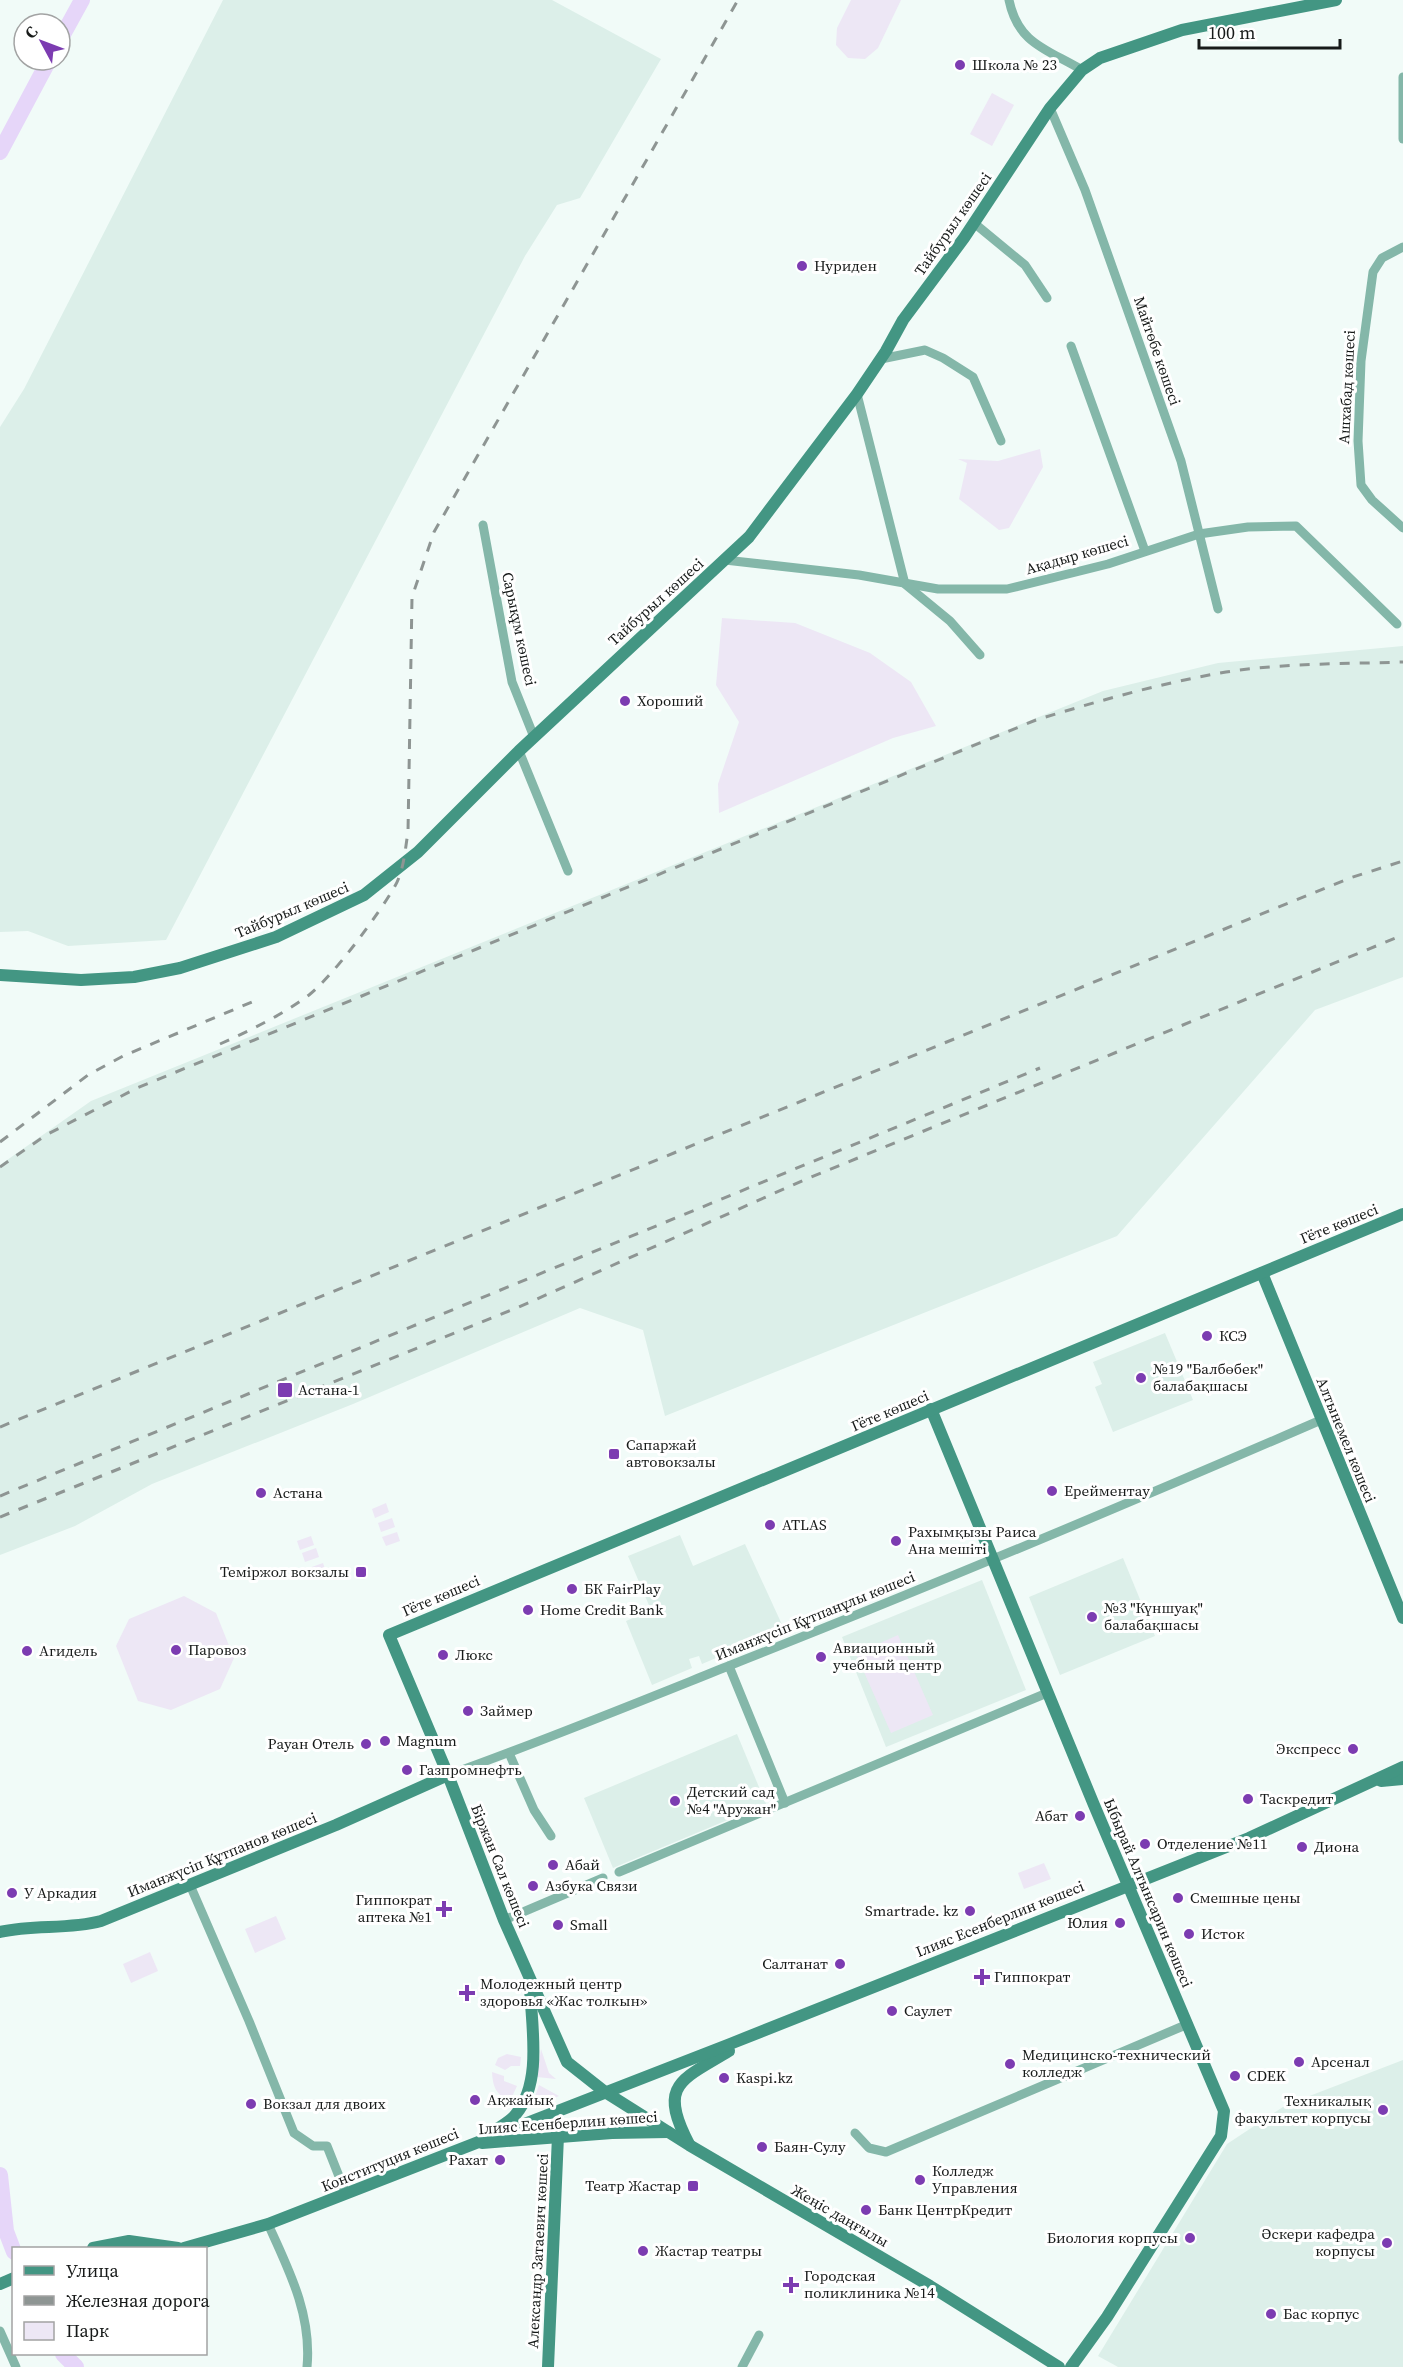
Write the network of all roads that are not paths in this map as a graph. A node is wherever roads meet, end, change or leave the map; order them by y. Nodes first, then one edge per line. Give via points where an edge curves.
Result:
1 (1009, 0) edge
2 (1336, 0) edge
3 (1082, 70) junction
4 (1403, 77) edge
5 (1050, 108) junction
6 (1403, 139) edge
7 (974, 223) junction
8 (1403, 247) edge
9 (1047, 298) dead end
10 (1071, 346) dead end
11 (881, 359) junction
12 (857, 394) junction
13 (1001, 441) dead end
14 (483, 525) dead end
15 (1403, 528) edge
16 (1199, 534) junction
17 (1146, 551) junction
18 (725, 560) junction
19 (905, 584) junction
20 (1218, 609) dead end
21 (1396, 624) dead end
22 (980, 655) dead end
23 (534, 737) junction
24 (519, 751) junction
25 (568, 872) dead end
26 (0, 975) edge
27 (1403, 1214) edge
28 (1262, 1273) junction
29 (931, 1409) junction
30 (1321, 1420) junction
31 (994, 1561) junction
32 (1403, 1618) edge
33 (389, 1635) joint
34 (729, 1666) junction
35 (1047, 1693) junction
36 (510, 1753) junction
37 (1403, 1767) edge
38 (448, 1775) junction
39 (1403, 1779) edge
40 (1371, 1781) junction
41 (785, 1803) junction
42 (551, 1836) dead end
43 (618, 1872) dead end
44 (603, 1878) dead end
45 (1129, 1884) junction
46 (190, 1885) junction
47 (504, 1920) junction
48 (0, 1932) edge
49 (529, 1978) junction
50 (1188, 2024) junction
51 (756, 2034) junction
52 (605, 2092) junction
53 (670, 2132) junction
54 (855, 2133) dead end
55 (558, 2136) junction
56 (486, 2137) junction
57 (469, 2145) junction
58 (689, 2145) junction
59 (346, 2194) junction
60 (268, 2224) junction
61 (98, 2247) edge
62 (171, 2247) edge
63 (187, 2247) edge
64 (0, 2331) edge
65 (759, 2335) dead end
66 (16, 2367) edge
67 (307, 2367) edge
68 (548, 2367) edge
69 (742, 2367) edge
70 (1059, 2367) edge
71 (1071, 2367) edge

1 - 3 street via 1015,22 1024,35
2 - 3 main road via 1182,30 1100,58
3 - 5 main road, Тайбурыл көшесі
4 - 6 street
5 - 7 main road, Тайбурыл көшесі
5 - 16 street, Майтөбе көшесі via 1085,190 1181,461
7 - 9 street via 1025,265
7 - 11 main road, Тайбурыл көшесі via 903,320
8 - 15 street, Ашхабад көшесі via 1382,258 1373,272 1361,361 1358,441 1361,485
10 - 17 street
11 - 12 main road, Тайбурыл көшесі
11 - 13 street via 925,350 973,377
12 - 18 main road, Тайбурыл көшесі via 749,537
12 - 19 street
14 - 23 street, Сарықұм көшесі via 512,682
16 - 17 street, Ақадыр көшесі
16 - 20 street, Майтөбе көшесі
16 - 21 street, Ақадыр көшесі via 1296,526
17 - 19 street, Ақадыр көшесі via 1007,590 958,591
18 - 19 street, Ақадыр көшесі
18 - 23 main road, Тайбурыл көшесі
19 - 22 street via 928,600
23 - 24 main road, Тайбурыл көшесі
24 - 25 street
24 - 26 main road, Тайбурыл көшесі via 418,852 364,895 300,927 180,968 134,977 81,980
27 - 28 main road, Гёте көшесі
28 - 29 main road, Гёте көшесі
28 - 30 main road, Алтынемел көшесі
29 - 31 main road, Ыбырай Алтынсарин көшесі
29 - 33 main road, Гёте көшесі
30 - 31 street, Иманжүсіп Құтпанұлы көшесі
30 - 32 main road, Алтынемел көшесі
31 - 34 street, Иманжүсіп Құтпанұлы көшесі
31 - 35 main road, Ыбырай Алтынсарин көшесі
33 - 38 main road, Біржан Сал көшесі
34 - 36 street, Иманжүсіп Құтпанұлы көшесі
34 - 41 street
35 - 41 street
35 - 45 main road, Ыбырай Алтынсарин көшесі
36 - 38 street, Иманжүсіп Құтпанұлы көшесі
36 - 42 street via 534,1810
37 - 40 main road, Ілияс Есенберлин көшесі
38 - 46 main road, Иманжүсіп Құтпанов көшесі
38 - 47 main road, Біржан Сал көшесі
39 - 40 main road
40 - 45 main road, Ілияс Есенберлин көшесі via 1249,1838
41 - 43 street
44 - 47 street
45 - 50 main road, Ыбырай Алтынсарин көшесі
45 - 51 main road, Ілияс Есенберлин көшесі
46 - 48 main road, Иманжүсіп Құтпанов көшесі via 83,1926
46 - 59 street via 294,2133 313,2146 327,2145
47 - 49 main road, Біржан Сал көшесі
49 - 52 main road, Біржан Сал көшесі via 567,2062
49 - 56 main road via 530,2087 516,2115
50 - 54 street via 886,2152 869,2148
50 - 71 main road, Ыбырай Алтынсарин көшесі via 1224,2111 1221,2136
51 - 52 main road, Ілияс Есенберлин көшесі
51 - 58 main road via 686,2075 674,2104
52 - 53 main road, Жеңіс даңғылы
52 - 56 main road, Конституция көшесі
53 - 55 main road, Ілияс Есенберлин көшесі
53 - 58 main road, Жеңіс даңғылы
55 - 57 main road, Ілияс Есенберлин көшесі
55 - 68 main road, Александр Затаевич көшесі
56 - 57 main road, Конституция көшесі
57 - 59 main road, Конституция көшесі
58 - 70 main road, Жеңіс даңғылы via 930,2286
59 - 60 main road, Конституция көшесі
60 - 63 main road, Конституция көшесі
60 - 67 street via 302,2305 309,2348
61 - 62 main road via 129,2241
64 - 66 street
65 - 69 street

